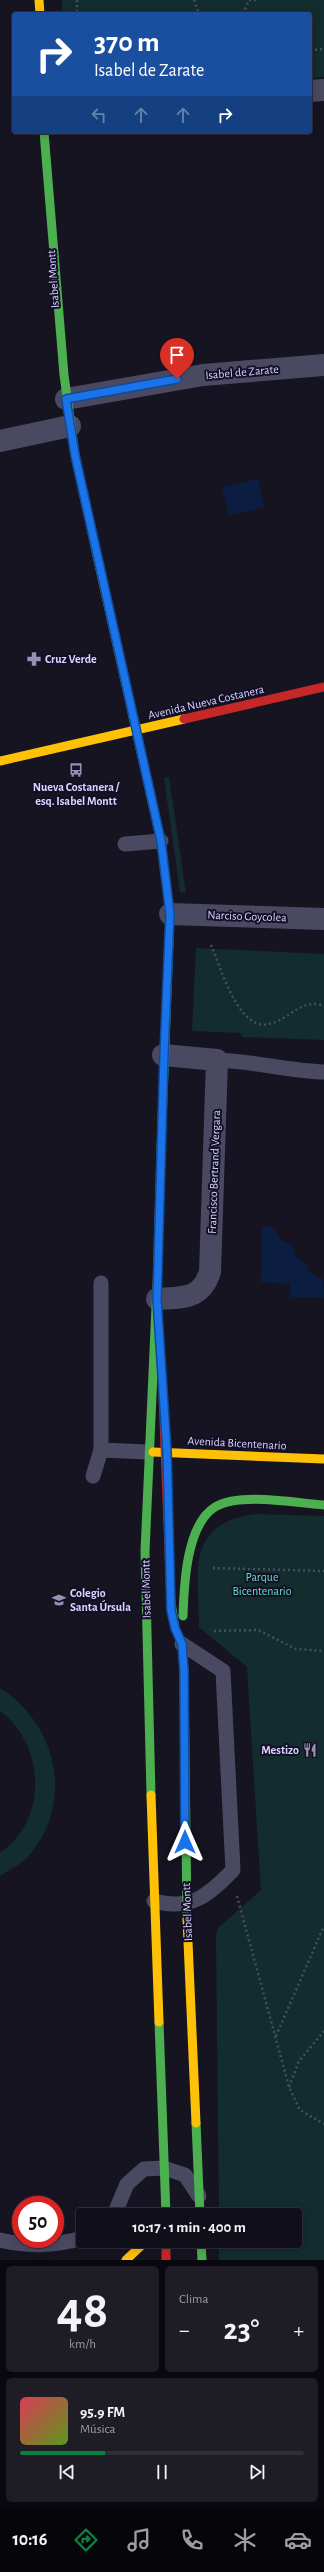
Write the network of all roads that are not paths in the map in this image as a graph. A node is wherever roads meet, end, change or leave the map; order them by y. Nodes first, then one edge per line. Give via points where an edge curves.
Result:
1 (39, 0) edge
2 (40, 12) edge
3 (324, 90) edge
4 (312, 91) edge
5 (44, 134) edge
6 (324, 365) edge
7 (66, 399) junction
8 (70, 426) junction
9 (0, 441) edge
10 (324, 687) edge
11 (138, 730) junction
12 (0, 761) edge
13 (161, 841) junction
14 (125, 844) dead end
15 (170, 914) junction
16 (324, 919) edge
17 (164, 1055) junction
18 (217, 1060) junction
19 (324, 1072) edge
20 (100, 1283) dead end
21 (157, 1299) junction
22 (101, 1450) junction
23 (148, 1452) junction
24 (167, 1452) junction
25 (324, 1459) edge
26 (93, 1476) dead end
27 (324, 1505) edge
28 (182, 1644) junction
29 (154, 1901) junction
30 (186, 1902) junction
31 (164, 2168) junction
32 (199, 2196) junction
33 (117, 2208) edge
34 (165, 2208) edge
35 (200, 2208) edge
36 (0, 2240) edge
37 (76, 2240) edge
38 (139, 2248) edge
39 (166, 2248) edge
40 (201, 2248) edge
41 (126, 2260) edge
42 (166, 2260) edge
43 (202, 2260) edge

1 - 2 main road
3 - 4 street
5 - 7 main road, Isabel Montt via 55,304
6 - 7 street, Isabel de Zarate via 203,375
7 - 8 main road, Isabel Montt
8 - 9 street
8 - 11 main road, Isabel Montt
10 - 11 main road, Avenida Nueva Costanera
11 - 12 main road, Avenida Nueva Costanera
11 - 13 main road, Isabel Montt
13 - 14 lane
13 - 15 main road, Isabel Montt
15 - 16 street, Narciso Goycolea
15 - 17 main road, Isabel Montt
17 - 18 street
17 - 21 main road, Isabel Montt
18 - 19 lane via 242,1061 296,1071
18 - 21 street, Francisco Bertrand Vergara via 210,1272 206,1286 194,1294
20 - 22 lane
21 - 23 main road, Isabel Montt
21 - 24 main road, Isabel Montt
22 - 23 lane
22 - 26 lane
23 - 24 main road, Avenida Bicentenario
23 - 29 main road, Isabel Montt via 145,1551
24 - 25 main road, Avenida Bicentenario
24 - 28 main road, Isabel Montt via 171,1610
27 - 28 main road via 232,1502 213,1508 203,1518 189,1557
28 - 30 main road, Isabel Montt
28 - 30 lane via 223,1672 233,1870 209,1894
29 - 30 lane via 164,1904
29 - 31 main road, Isabel Montt
30 - 32 main road, Isabel Montt
31 - 32 lane via 185,2176
31 - 33 lane via 144,2169 127,2184
31 - 34 main road, Isabel Montt
32 - 35 main road, Isabel Montt
36 - 37 lane via 20,2244 54,2245
38 - 41 main road
39 - 42 main road
40 - 43 main road

